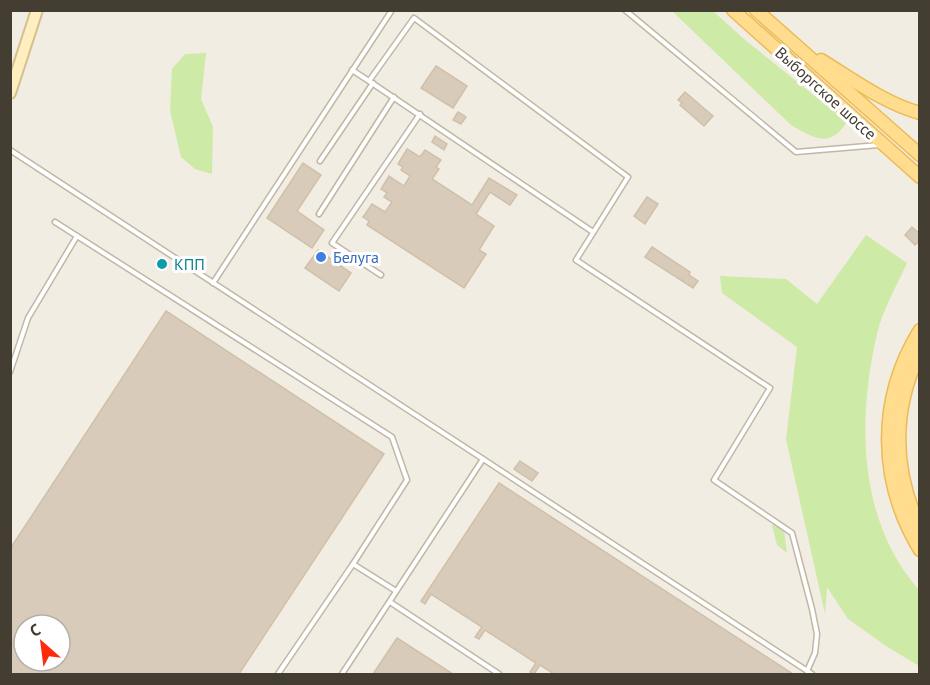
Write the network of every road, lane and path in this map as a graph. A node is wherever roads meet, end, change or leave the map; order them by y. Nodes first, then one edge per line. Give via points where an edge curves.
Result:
1 (37, 10) edge
2 (392, 10) edge
3 (625, 10) edge
4 (733, 10) edge
5 (756, 10) edge
6 (792, 42) junction
7 (352, 70) junction
8 (371, 82) junction
9 (10, 93) edge
10 (394, 97) junction
11 (920, 113) edge
12 (420, 114) junction
13 (884, 145) junction
14 (10, 150) edge
15 (920, 155) edge
16 (320, 161) dead end
17 (920, 177) edge
18 (319, 214) dead end
19 (55, 222) dead end
20 (593, 232) junction
21 (77, 236) junction
22 (381, 275) dead end
23 (213, 283) junction
24 (920, 330) edge
25 (920, 352) edge
26 (10, 372) edge
27 (483, 459) junction
28 (920, 528) edge
29 (920, 550) edge
30 (353, 564) junction
31 (396, 591) junction
32 (390, 602) junction
33 (807, 671) junction
34 (278, 675) edge
35 (342, 675) edge
36 (499, 675) edge
37 (812, 675) edge

1 - 9 main road
2 - 7 lane
3 - 13 lane via 796,152
4 - 13 main road, Выборгское шоссе
5 - 6 main road, Выборгское шоссе
6 - 11 main road via 862,86
6 - 15 main road, Выборгское шоссе
7 - 8 lane
7 - 23 lane
8 - 10 lane
8 - 16 lane
8 - 20 lane via 414,18 628,177
10 - 12 lane
10 - 18 lane
12 - 20 lane
12 - 22 lane via 332,243
13 - 17 main road, Выборгское шоссе
14 - 23 lane
19 - 21 lane
20 - 33 lane via 576,260 770,388 714,480 792,533 817,634 815,653
21 - 26 lane via 28,318
21 - 30 lane via 392,437 407,480
23 - 27 lane
24 - 29 main road via 893,391 887,448 899,507
25 - 28 main road via 903,393 898,447 909,504
27 - 31 lane
27 - 33 lane
30 - 31 lane
30 - 34 lane
31 - 32 lane
32 - 35 lane
32 - 36 lane
33 - 37 lane

